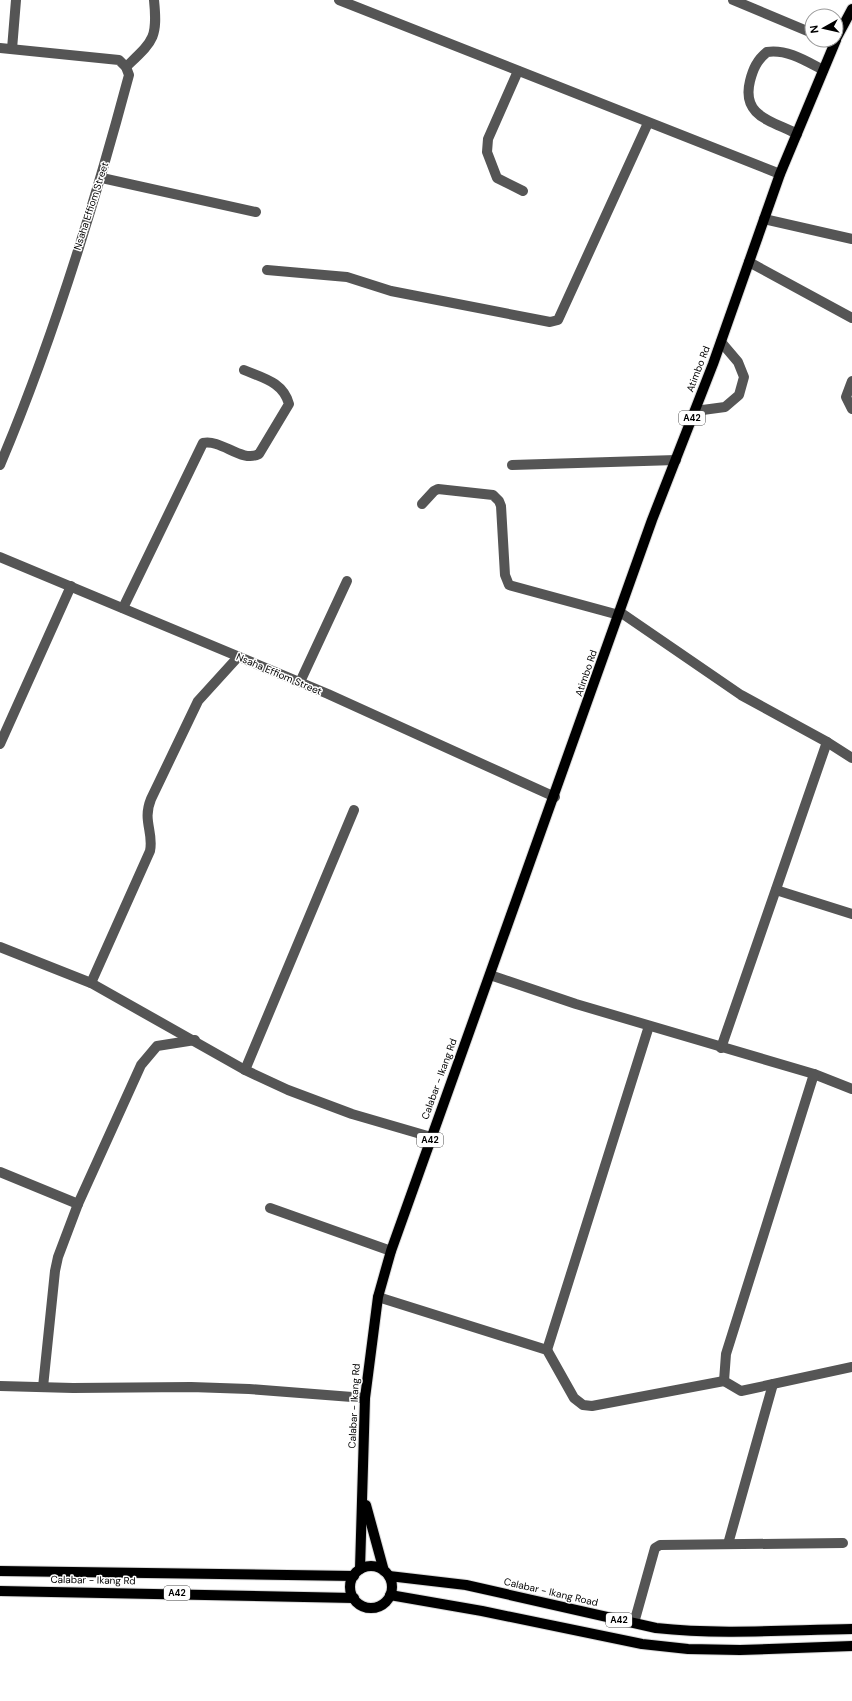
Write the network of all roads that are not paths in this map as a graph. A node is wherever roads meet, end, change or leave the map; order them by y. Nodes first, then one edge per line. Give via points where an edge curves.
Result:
1 (16, 0) edge
2 (154, 0) edge
3 (340, 0) edge
4 (733, 0) edge
5 (852, 9) edge
6 (844, 23) edge
7 (804, 30) edge
8 (0, 48) edge
9 (831, 48) edge
10 (12, 49) junction
11 (126, 67) junction
12 (823, 70) junction
13 (518, 71) junction
14 (648, 123) junction
15 (797, 134) junction
16 (780, 174) junction
17 (102, 178) junction
18 (523, 191) dead end
19 (256, 212) dead end
20 (764, 219) junction
21 (852, 239) edge
22 (749, 262) junction
23 (267, 270) dead end
24 (852, 318) edge
25 (721, 342) junction
26 (244, 370) dead end
27 (852, 381) edge
28 (852, 409) edge
29 (695, 411) junction
30 (676, 460) junction
31 (0, 465) edge
32 (512, 465) dead end
33 (422, 504) dead end
34 (0, 558) edge
35 (347, 581) dead end
36 (71, 586) junction
37 (123, 608) junction
38 (619, 613) junction
39 (238, 657) junction
40 (300, 682) junction
41 (827, 742) junction
42 (0, 744) edge
43 (852, 758) edge
44 (554, 797) junction
45 (354, 810) dead end
46 (776, 890) junction
47 (852, 914) edge
48 (0, 947) edge
49 (490, 975) junction
50 (91, 983) junction
51 (649, 1026) junction
52 (195, 1040) junction
53 (721, 1048) junction
54 (245, 1070) junction
55 (814, 1074) junction
56 (852, 1089) edge
57 (431, 1137) junction
58 (0, 1172) edge
59 (78, 1204) junction
60 (270, 1208) dead end
61 (392, 1251) junction
62 (378, 1297) junction
63 (547, 1350) junction
64 (852, 1367) edge
65 (724, 1381) junction
66 (773, 1384) junction
67 (0, 1386) edge
68 (42, 1388) junction
69 (365, 1398) junction
70 (363, 1495) junction
71 (843, 1542) dead end
72 (728, 1544) junction
73 (0, 1571) edge
74 (357, 1572) junction
75 (387, 1573) junction
76 (0, 1591) edge
77 (390, 1595) junction
78 (354, 1598) junction
79 (634, 1623) junction
80 (852, 1629) edge
81 (852, 1646) edge

1 - 10 street
2 - 11 street via 155,35 149,45
3 - 13 street
4 - 7 street
5 - 6 main road, Atimbo Rd / A42
8 - 10 street
9 - 12 main road, Atimbo Rd / A42
10 - 11 street via 119,60
11 - 17 street, Nsaha Effiom Street via 129,75
12 - 15 main road, Atimbo Rd / A42
12 - 15 street via 796,56 775,51 767,52 755,66 748,90 753,107 764,118
13 - 14 street
13 - 18 street via 488,139 487,152 497,178
14 - 16 street
14 - 23 street via 558,320 550,322 391,292 347,277
15 - 16 main road, Atimbo Rd / A42
16 - 20 main road, Atimbo Rd / A42
17 - 19 street
17 - 31 street, Nsaha Effiom Street via 41,359
20 - 21 street
20 - 22 main road, Atimbo Rd / A42
22 - 24 street
22 - 25 main road, Atimbo Rd / A42
25 - 29 main road, Atimbo Rd / A42
25 - 29 street via 738,362 744,377 739,395 725,407
26 - 37 street via 276,384 286,394 289,404 259,454 253,457 210,441 203,443
27 - 28 street via 846,397
29 - 30 main road, Atimbo Rd / A42
30 - 32 street
30 - 38 main road, Atimbo Rd / A42
33 - 38 street via 438,489 493,495 501,506 505,575 509,585
34 - 36 street, Nsaha Effiom Street
35 - 40 street
36 - 37 street, Nsaha Effiom Street
36 - 42 street
37 - 39 street, Nsaha Effiom Street
38 - 41 street via 741,695
38 - 44 main road, Atimbo Rd / A42
39 - 40 street, Nsaha Effiom Street
39 - 50 street via 198,701 151,799 147,810 150,851
40 - 44 street, Nsaha Effiom Street
41 - 43 street
41 - 46 street
44 - 49 main road, Calabar - Ikang Rd / A42
45 - 54 street
46 - 47 street
46 - 53 street
48 - 50 street
49 - 51 street
49 - 57 main road, Calabar - Ikang Rd / A42
50 - 52 street
51 - 53 street
51 - 63 street
52 - 54 street
52 - 59 street via 157,1046 141,1065
53 - 55 street
54 - 57 street via 288,1090 352,1114
55 - 56 street
55 - 65 street via 726,1354
57 - 61 main road, Calabar - Ikang Rd / A42
58 - 59 street
59 - 68 street via 55,1271
60 - 61 street
61 - 62 main road, Calabar - Ikang Rd / A42
62 - 63 street
62 - 69 main road, Calabar - Ikang Rd / A42
63 - 65 street via 574,1398 583,1405 592,1406
64 - 66 street
65 - 66 street via 741,1391
66 - 72 street
67 - 68 street
68 - 69 street via 191,1387
69 - 70 main road, Calabar - Ikang Rd / A42
70 - 74 main road, Calabar - Ikang Rd / A42
70 - 75 main road, Calabar - Ikang Rd / A42
71 - 72 street
72 - 79 street via 657,1546
73 - 74 main road, Calabar - Ikang Rd / A42
74 - 75 main road, A42 via 372,1566
74 - 78 main road, A42 via 351,1584
75 - 77 main road, A42 via 392,1585
75 - 79 main road, Calabar - Ikang Road / A42 via 466,1585
76 - 78 main road, Calabar - Ikang Rd / A42
77 - 78 main road, A42 via 384,1602 373,1607 361,1604
77 - 81 main road, A42 via 642,1644 688,1649 740,1650
79 - 80 main road, Calabar - Ikang Road / A42 via 685,1631

